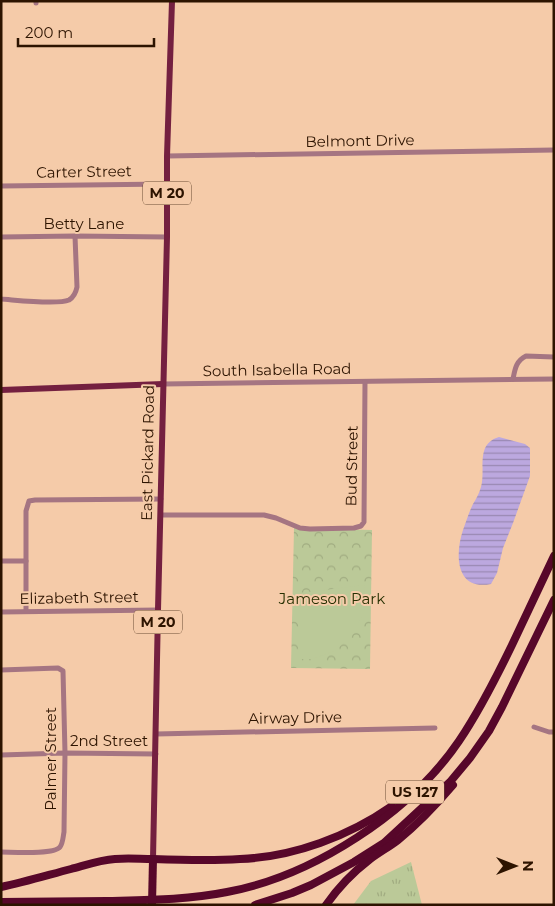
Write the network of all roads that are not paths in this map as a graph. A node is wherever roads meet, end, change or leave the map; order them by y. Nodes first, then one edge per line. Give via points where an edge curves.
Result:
1 (172, 1) edge
2 (554, 150) edge
3 (167, 156) junction
4 (167, 184) junction
5 (1, 186) edge
6 (75, 236) junction
7 (1, 237) edge
8 (167, 238) junction
9 (1, 299) edge
10 (554, 357) edge
11 (513, 379) junction
12 (554, 379) edge
13 (366, 382) junction
14 (164, 384) junction
15 (1, 390) edge
16 (161, 499) junction
17 (161, 515) junction
18 (554, 556) edge
19 (1, 561) edge
20 (26, 561) junction
21 (554, 600) edge
22 (158, 610) junction
23 (1, 612) edge
24 (26, 612) junction
25 (1, 670) edge
26 (534, 727) dead end
27 (435, 728) dead end
28 (554, 732) edge
29 (156, 734) junction
30 (65, 753) junction
31 (156, 754) junction
32 (1, 755) edge
33 (470, 758) junction
34 (417, 790) junction
35 (1, 852) edge
36 (154, 859) junction
37 (1, 887) edge
38 (1, 902) edge
39 (152, 905) edge
40 (255, 905) edge
41 (326, 905) edge

1 - 3 main road, East Pickard Road / M 20
2 - 3 street, Belmont Drive
3 - 4 main road, East Pickard Road / M 20
4 - 5 street, Carter Street
4 - 8 main road, East Pickard Road / M 20
6 - 7 street, Betty Lane
6 - 8 street, Betty Lane
6 - 9 street via 77,287 70,300
8 - 14 main road, East Pickard Road / M 20
10 - 11 street via 526,356 516,366
11 - 12 street, South Isabella Road
11 - 13 street, South Isabella Road
13 - 14 street, South Isabella Road
13 - 17 street, Bud Street via 364,522 360,526 310,529 264,515
14 - 15 main road, South Isabella Road
14 - 16 main road, East Pickard Road / M 20
16 - 17 main road, East Pickard Road / M 20
16 - 20 street via 29,501
17 - 22 main road, East Pickard Road / M 20
18 - 34 highway, US 127 via 482,704 458,742
19 - 20 street
20 - 24 street
21 - 33 highway, US 127 via 502,707
22 - 24 street, Elizabeth Street
22 - 29 main road, East Pickard Road / M 20
23 - 24 street, Elizabeth Street
25 - 30 street, Palmer Street via 58,668 63,671
26 - 28 street
27 - 29 street, Airway Drive
29 - 31 main road, East Pickard Road / M 20
30 - 31 street, 2nd Street
30 - 32 street, 2nd Street
30 - 35 street, Palmer Street via 64,832 60,847 48,852
31 - 36 main road, East Pickard Road / M 20
33 - 40 highway, US 127 via 450,782 384,843 311,885
33 - 41 highway via 460,777 438,803 397,840 356,870
34 - 36 highway via 364,824 302,848 241,859
34 - 38 highway, US 127 via 364,833 321,858 229,892 167,900
36 - 37 highway via 113,859
36 - 39 highway, East Pickard Road / M 20

